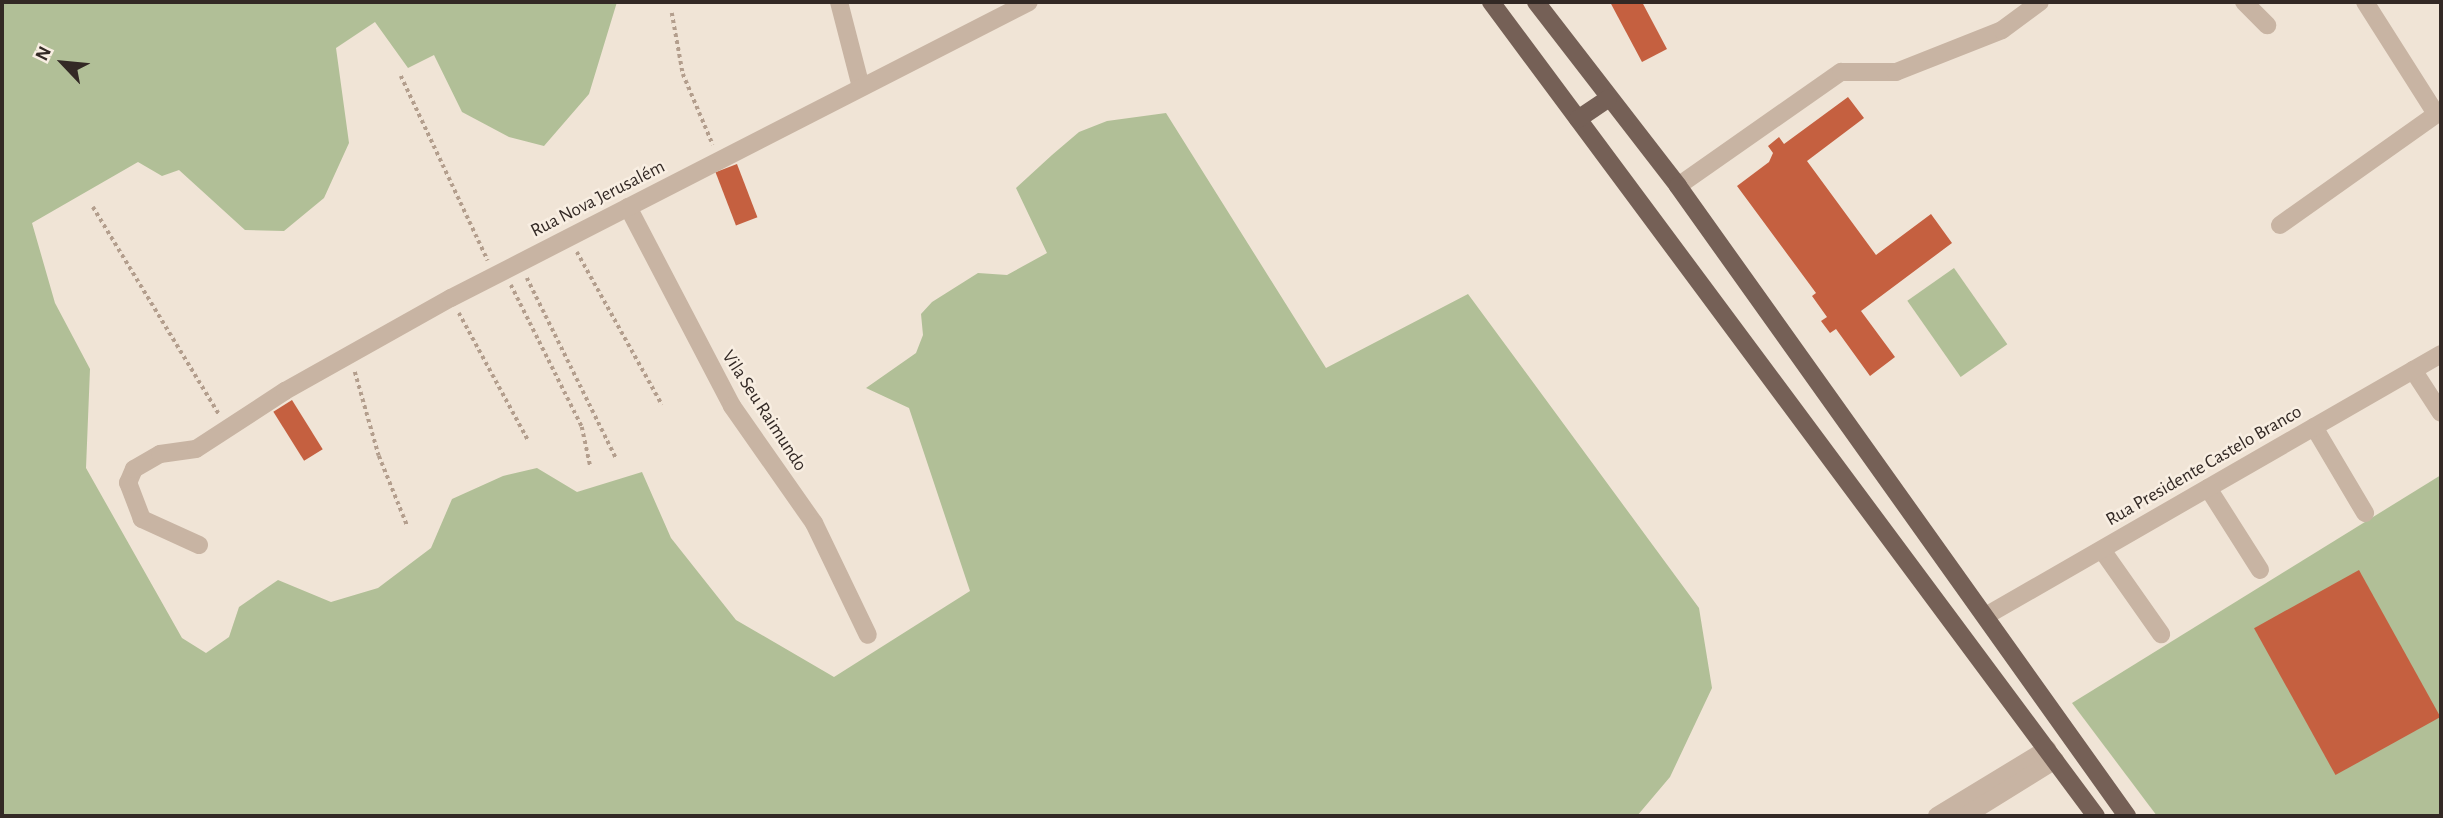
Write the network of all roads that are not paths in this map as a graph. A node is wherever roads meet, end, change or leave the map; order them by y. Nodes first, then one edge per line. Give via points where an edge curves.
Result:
1 (839, 2) edge
2 (1029, 2) edge
3 (1491, 2) edge
4 (1536, 2) edge
5 (2040, 2) edge
6 (2244, 2) edge
7 (2365, 2) edge
8 (2267, 25) dead end
9 (861, 88) junction
10 (1608, 99) junction
11 (2439, 113) edge
12 (1578, 118) junction
13 (1678, 186) junction
14 (628, 207) junction
15 (2280, 225) dead end
16 (2441, 354) edge
17 (2413, 370) junction
18 (2441, 413) edge
19 (2314, 427) junction
20 (2208, 488) junction
21 (2365, 513) dead end
22 (199, 545) dead end
23 (2102, 550) junction
24 (2260, 570) dead end
25 (1989, 614) junction
26 (2161, 634) dead end
27 (867, 635) dead end
28 (2051, 755) junction
29 (1937, 816) edge
30 (1965, 816) edge
31 (2096, 816) edge
32 (2127, 816) edge

1 - 9 street
2 - 9 street, Rua Nova Jerusalém
3 - 12 main road
4 - 10 main road
5 - 13 street via 2002,30 1896,72 1841,72
6 - 8 street
7 - 11 street
9 - 14 street, Rua Nova Jerusalém
10 - 12 main road
10 - 13 main road
11 - 15 street
12 - 28 main road
13 - 25 main road
14 - 22 street, Rua Nova Jerusalém via 350,353 196,449 160,454 134,469 128,484 151,527
14 - 27 street, Vila Seu Raimundo via 732,406 814,523
16 - 17 street, Rua Presidente Castelo Branco
17 - 18 street
17 - 19 street, Rua Presidente Castelo Branco
19 - 20 street, Rua Presidente Castelo Branco
19 - 21 street
20 - 23 street, Rua Presidente Castelo Branco
20 - 24 street
23 - 25 street, Rua Presidente Castelo Branco
23 - 26 street
25 - 32 main road
28 - 29 street
28 - 30 street
28 - 31 main road

